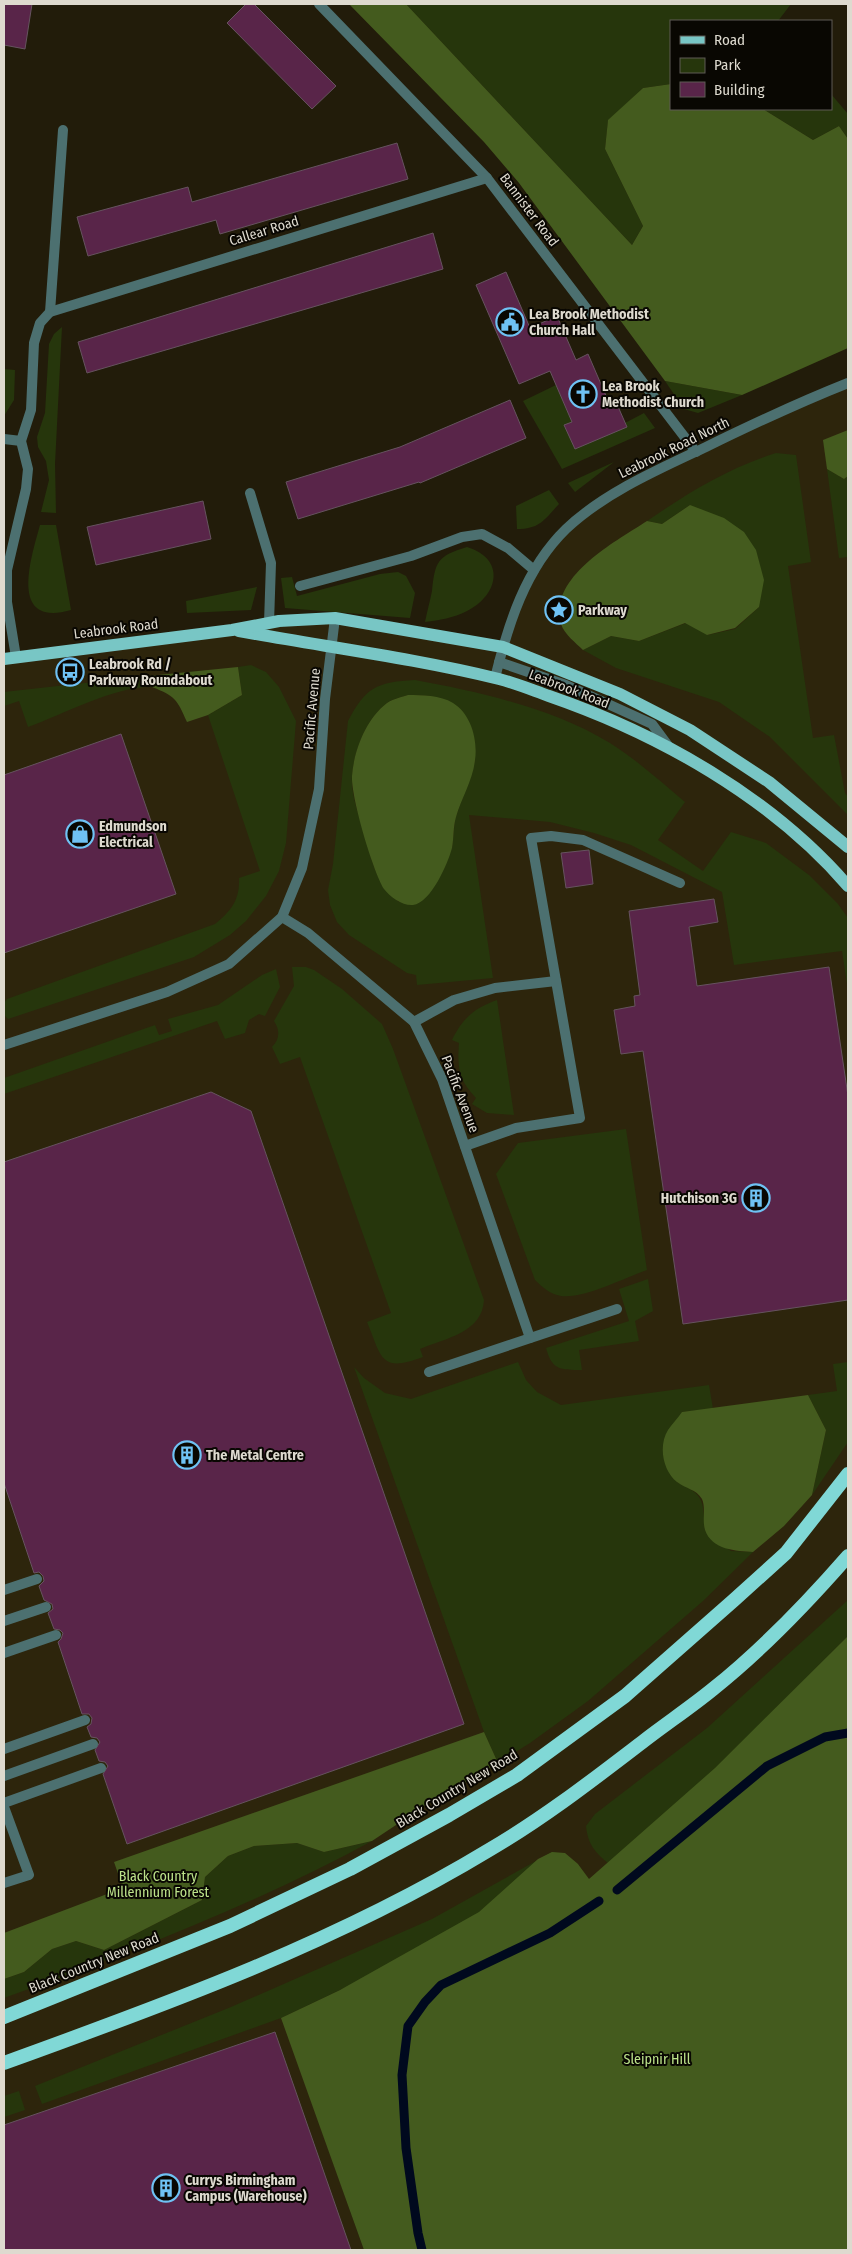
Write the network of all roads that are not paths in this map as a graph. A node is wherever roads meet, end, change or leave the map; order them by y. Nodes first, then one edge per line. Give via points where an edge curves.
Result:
1 (319, 4) edge
2 (63, 130) dead end
3 (487, 178) junction
4 (50, 312) junction
5 (848, 383) edge
6 (4, 439) edge
7 (21, 441) junction
8 (696, 452) junction
9 (250, 493) dead end
10 (534, 570) junction
11 (300, 586) dead end
12 (335, 618) junction
13 (269, 623) junction
14 (232, 630) junction
15 (332, 647) junction
16 (503, 647) junction
17 (10, 658) edge
18 (499, 662) junction
19 (495, 678) junction
20 (673, 752) junction
21 (848, 847) edge
22 (680, 883) dead end
23 (848, 886) edge
24 (282, 917) junction
25 (556, 981) junction
26 (414, 1022) junction
27 (4, 1045) edge
28 (464, 1146) junction
29 (617, 1309) dead end
30 (530, 1338) junction
31 (429, 1372) dead end
32 (848, 1474) edge
33 (848, 1556) edge
34 (37, 1579) dead end
35 (4, 1590) edge
36 (46, 1607) dead end
37 (4, 1621) edge
38 (56, 1635) dead end
39 (4, 1653) edge
40 (85, 1720) dead end
41 (93, 1744) dead end
42 (4, 1749) edge
43 (101, 1768) dead end
44 (4, 1776) edge
45 (4, 1803) edge
46 (4, 1808) edge
47 (4, 1883) edge
48 (4, 2017) edge
49 (4, 2063) edge

1 - 3 street, Bannister Road
2 - 4 street
3 - 4 street, Callear Road
3 - 8 street, Bannister Road
4 - 7 street via 40,323 34,343 31,410
5 - 8 street, Leabrook Road North
6 - 7 street
7 - 17 street via 28,469 8,570
8 - 10 street, Leabrook Road North via 622,487 566,530
9 - 13 street via 271,563
10 - 11 street via 508,548 482,534 462,537 411,556
10 - 16 street, Leabrook Road North via 516,608
12 - 13 main road, Leabrook Road
12 - 15 street, Pacific Avenue
12 - 16 main road, Leabrook Road
13 - 14 main road, Leabrook Road
14 - 15 main road, Leabrook Road
14 - 17 main road, Leabrook Road
15 - 19 main road, Leabrook Road
15 - 24 street, Pacific Avenue via 319,789 302,868
16 - 18 street, Leabrook Road North
16 - 21 main road, Leabrook Road via 620,694 690,730 769,782
18 - 19 street, Leabrook Road North
18 - 20 street via 566,686 652,724
19 - 20 main road, Leabrook Road via 587,710
20 - 23 main road, Leabrook Road via 726,782 783,824 831,866
22 - 25 street via 583,840 552,836 531,838
24 - 26 street, Pacific Avenue via 308,933
24 - 27 street, Pacific Avenue via 229,964 167,992
25 - 26 street via 495,988 454,1000
25 - 28 street via 580,1118 516,1128
26 - 28 street, Pacific Avenue via 442,1079
28 - 30 street, Pacific Avenue
29 - 30 street
30 - 31 street
32 - 48 highway, Black Country New Road via 786,1553 625,1696 517,1775 350,1869 239,1922
33 - 49 highway via 786,1622 714,1688 562,1804 489,1851 361,1920 270,1962 138,2015
34 - 35 street
36 - 37 street
38 - 39 street
40 - 42 street
41 - 44 street
43 - 45 street
46 - 47 street via 29,1874

